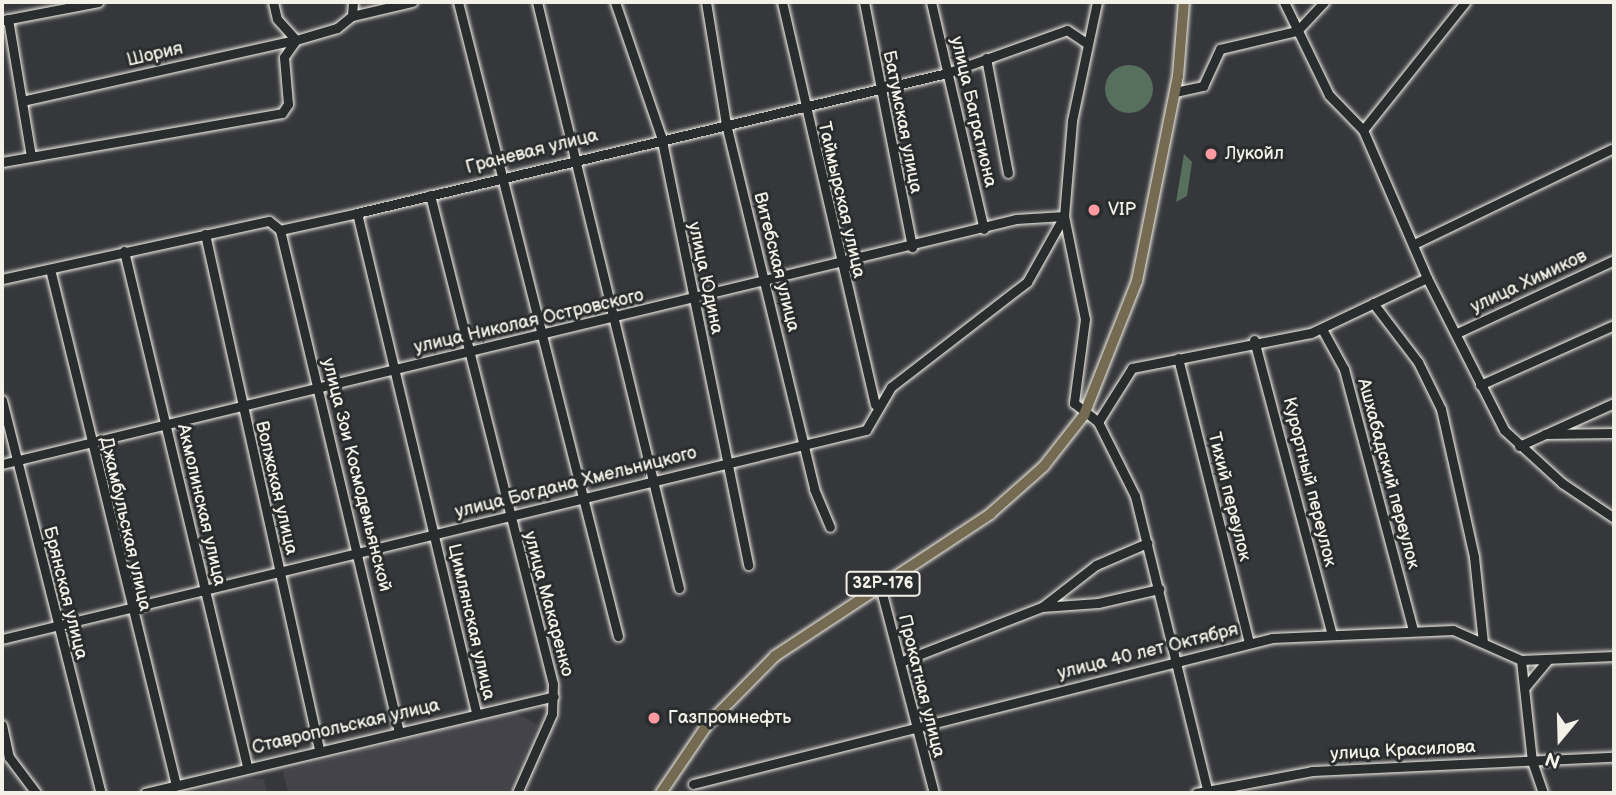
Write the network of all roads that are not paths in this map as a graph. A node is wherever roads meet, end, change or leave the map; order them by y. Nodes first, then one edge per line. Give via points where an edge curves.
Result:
1 (98, 2) edge
2 (273, 2) edge
3 (353, 2) edge
4 (412, 2) edge
5 (458, 2) edge
6 (537, 2) edge
7 (615, 2) edge
8 (706, 2) edge
9 (782, 2) edge
10 (864, 2) edge
11 (931, 2) edge
12 (1097, 2) edge
13 (1184, 2) edge
14 (1284, 2) edge
15 (1324, 2) edge
16 (1465, 2) edge
17 (352, 16) junction
18 (5, 20) edge
19 (1297, 31) junction
20 (296, 40) junction
21 (1085, 42) junction
22 (986, 58) junction
23 (947, 73) junction
24 (878, 89) junction
25 (1175, 92) junction
26 (22, 101) junction
27 (803, 106) junction
28 (726, 124) junction
29 (1363, 130) junction
30 (661, 136) junction
31 (1611, 149) dead end
32 (31, 156) junction
33 (579, 156) junction
34 (2, 162) edge
35 (1008, 173) dead end
36 (505, 174) junction
37 (430, 195) junction
38 (357, 213) junction
39 (1064, 216) junction
40 (984, 229) junction
41 (280, 230) junction
42 (205, 234) junction
43 (1414, 244) junction
44 (912, 247) junction
45 (124, 251) junction
46 (1614, 260) edge
47 (839, 266) junction
48 (50, 269) junction
49 (1427, 278) junction
50 (2, 279) edge
51 (766, 284) junction
52 (692, 301) junction
53 (1373, 303) junction
54 (615, 317) junction
55 (1614, 325) edge
56 (1322, 329) junction
57 (1457, 333) junction
58 (541, 335) junction
59 (1254, 340) junction
60 (468, 353) junction
61 (1178, 359) junction
62 (394, 369) junction
63 (1480, 385) junction
64 (317, 388) junction
65 (2, 400) edge
66 (1614, 403) edge
67 (875, 404) junction
68 (240, 406) junction
69 (1084, 415) junction
70 (1098, 422) junction
71 (167, 424) junction
72 (1614, 433) edge
73 (1540, 435) junction
74 (90, 443) junction
75 (803, 443) junction
76 (1519, 446) junction
77 (16, 461) junction
78 (731, 462) junction
79 (2, 464) edge
80 (656, 481) junction
81 (581, 499) junction
82 (509, 517) junction
83 (1614, 517) edge
84 (830, 527) dead end
85 (434, 533) junction
86 (1147, 543) junction
87 (356, 551) junction
88 (748, 565) dead end
89 (279, 570) junction
90 (880, 586) junction
91 (679, 587) dead end
92 (1159, 589) junction
93 (204, 590) junction
94 (1042, 607) junction
95 (128, 608) junction
96 (56, 625) junction
97 (1413, 631) junction
98 (1331, 632) junction
99 (618, 636) dead end
100 (2, 639) edge
101 (1249, 642) junction
102 (1483, 642) junction
103 (1614, 656) edge
104 (1175, 660) junction
105 (1521, 660) junction
106 (1548, 660) junction
107 (900, 662) junction
108 (1525, 687) junction
109 (554, 696) junction
110 (476, 712) junction
111 (2, 725) edge
112 (916, 727) junction
113 (398, 728) junction
114 (319, 749) junction
115 (1614, 757) edge
116 (1532, 761) junction
117 (247, 766) junction
118 (693, 784) dead end
119 (176, 785) junction
120 (1208, 792) edge
121 (36, 793) edge
122 (101, 793) edge
123 (145, 793) edge
124 (517, 793) edge
125 (662, 793) edge
126 (934, 793) edge
127 (1196, 793) edge
128 (1543, 793) edge

1 - 18 street
2 - 20 street via 277,19
3 - 17 street
4 - 17 street, Шория
5 - 36 street
6 - 33 street
7 - 30 street, улица Юдина
8 - 28 street, Витебская улица
9 - 27 street, Таймырская улица
10 - 24 street, Батумская улица
11 - 23 street, улица Багратиона
12 - 21 street
13 - 25 main road, 32Р-176
14 - 19 street
15 - 19 street
16 - 29 street
17 - 20 street, Шория via 337,28
18 - 26 street
19 - 25 street via 1220,49 1203,86
19 - 29 street via 1329,95
20 - 26 street, Шория
20 - 32 street via 284,57 288,104 282,113
21 - 22 street, Граневая улица via 1068,30 1019,52
21 - 39 street
22 - 23 street, Граневая улица
22 - 35 street
23 - 24 street, Граневая улица
23 - 40 street, улица Багратиона
24 - 27 street, Граневая улица
24 - 44 street, Батумская улица
25 - 69 main road, 32Р-176 via 1131,303
26 - 32 street
27 - 28 street, Граневая улица
27 - 47 street, Таймырская улица
28 - 30 street, Граневая улица
28 - 51 street, Витебская улица
29 - 43 street
30 - 33 street, Граневая улица
30 - 52 street, улица Юдина
31 - 43 street
32 - 34 street
33 - 36 street, Граневая улица
33 - 54 street
36 - 37 street, Граневая улица
36 - 58 street
37 - 38 street, Граневая улица
37 - 60 street, улица Макаренко
38 - 41 street, Граневая улица
38 - 62 street, Цимлянская улица
39 - 40 street, улица Николая Островского
39 - 67 street, улица Богдана Хмельницкого via 1027,282
39 - 69 street via 1085,319 1074,403
40 - 44 street, улица Николая Островского
41 - 42 street, Граневая улица via 269,220
41 - 64 street, улица Зои Космодемьянской
42 - 45 street, Граневая улица
42 - 68 street, Волжская улица
43 - 49 street
44 - 47 street, улица Николая Островского
45 - 48 street, Граневая улица
45 - 71 street, Акмолинская улица
46 - 57 street, улица Химиков
47 - 51 street, улица Николая Островского
47 - 67 street, Таймырская улица
48 - 50 street, Граневая улица
48 - 74 street, Джамбульская улица
49 - 53 street
49 - 57 street
51 - 52 street, улица Николая Островского
51 - 75 street, Витебская улица
52 - 54 street, улица Николая Островского
52 - 78 street, улица Юдина
53 - 56 street
53 - 102 street via 1418,362 1441,409 1474,557
54 - 58 street, улица Николая Островского
54 - 80 street
55 - 63 street
56 - 59 street
56 - 97 street, Ашхабадский переулок via 1344,369
57 - 63 street
58 - 60 street, улица Николая Островского
58 - 81 street
59 - 61 street
59 - 98 street, Курортный переулок
60 - 62 street, улица Николая Островского
60 - 82 street, улица Макаренко
61 - 70 street via 1126,371
61 - 101 street, Тихий переулок
62 - 64 street, улица Николая Островского
62 - 85 street, Цимлянская улица
63 - 76 street
64 - 68 street, улица Николая Островского
64 - 87 street, улица Зои Космодемьянской
65 - 77 street, Брянская улица
66 - 73 street
67 - 75 street, улица Богдана Хмельницкого via 866,430
68 - 71 street, улица Николая Островского
68 - 89 street, Волжская улица
69 - 70 street
69 - 90 main road, 32Р-176 via 1008,500
70 - 86 street via 1135,496
71 - 74 street, улица Николая Островского
71 - 93 street, Акмолинская улица
72 - 73 street
73 - 76 street
74 - 77 street, улица Николая Островского
74 - 95 street, Джамбульская улица
75 - 78 street, улица Богдана Хмельницкого
75 - 84 street, Витебская улица
76 - 83 street
77 - 79 street, улица Николая Островского
77 - 96 street, Брянская улица
78 - 80 street, улица Богдана Хмельницкого
78 - 88 street, улица Юдина
80 - 81 street, улица Богдана Хмельницкого
80 - 91 street
81 - 82 street, улица Богдана Хмельницкого
81 - 99 street
82 - 85 street, улица Богдана Хмельницкого
82 - 109 street, улица Макаренко
85 - 87 street, улица Богдана Хмельницкого
85 - 110 street, Цимлянская улица
86 - 92 street
86 - 94 street via 1096,565
87 - 89 street, улица Богдана Хмельницкого
87 - 113 street, улица Зои Космодемьянской
89 - 93 street, улица Богдана Хмельницкого
89 - 114 street, Волжская улица
90 - 107 street, Прокатная улица
90 - 125 main road, 32Р-176 via 755,674 694,741
92 - 94 street via 1098,603
92 - 104 street
93 - 95 street, улица Богдана Хмельницкого
93 - 117 street, Акмолинская улица
94 - 107 street
95 - 96 street, улица Богдана Хмельницкого
95 - 119 street, Джамбульская улица
96 - 100 street, улица Богдана Хмельницкого
96 - 122 street, Брянская улица
97 - 98 street, улица 40 лет Октября
97 - 102 street, улица 40 лет Октября via 1453,630
98 - 101 street, улица 40 лет Октября
101 - 104 street, улица 40 лет Октября
102 - 105 street, улица 40 лет Октября
103 - 106 street, улица 40 лет Октября
104 - 112 street, улица 40 лет Октября
104 - 120 street
105 - 106 street, улица 40 лет Октября
105 - 108 street
106 - 108 street
107 - 112 street, Прокатная улица
108 - 116 street
109 - 110 street, Ставропольская улица
109 - 124 street via 544,737
110 - 113 street, Ставропольская улица
111 - 121 street via 9,757
112 - 118 street, улица 40 лет Октября
112 - 126 street, Прокатная улица
113 - 114 street, Ставропольская улица
114 - 117 street, Ставропольская улица
115 - 116 street, улица Красилова
116 - 120 street, улица Красилова via 1312,771
116 - 128 street
117 - 119 street, Ставропольская улица
119 - 123 street, Ставропольская улица
120 - 127 street, улица Красилова

